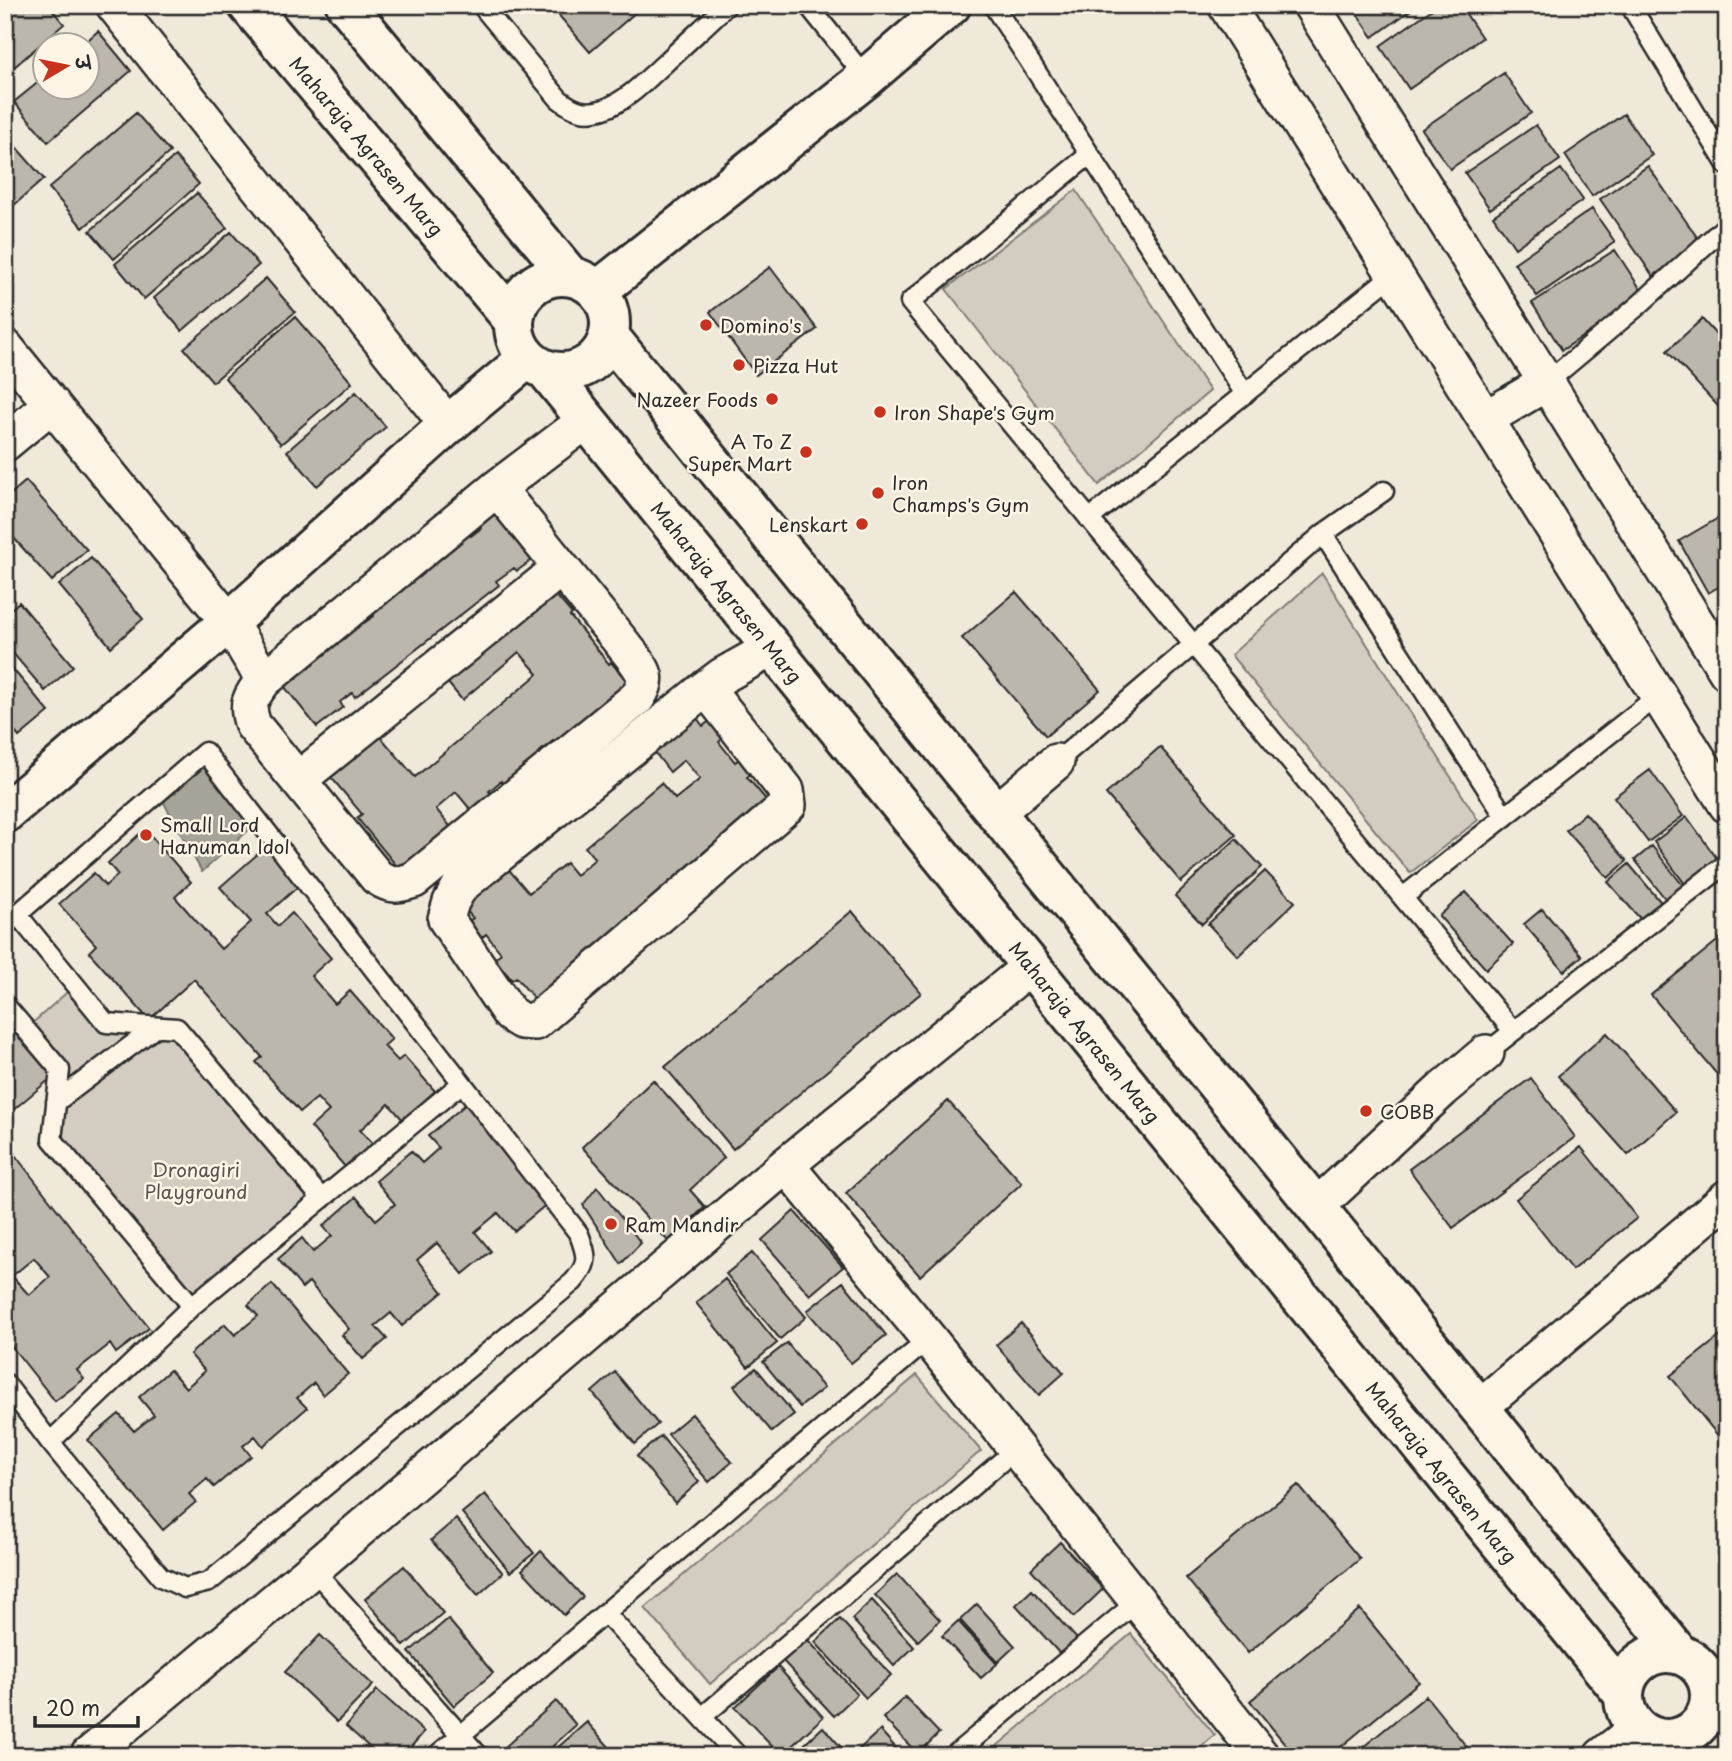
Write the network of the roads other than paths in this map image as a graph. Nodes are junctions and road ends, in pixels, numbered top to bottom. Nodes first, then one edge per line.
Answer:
1 (248, 5) edge
2 (346, 5) edge
3 (481, 5) edge
4 (727, 5) edge
5 (808, 5) edge
6 (951, 5) edge
7 (993, 5) edge
8 (1226, 5) edge
9 (1311, 5) edge
10 (1630, 5) edge
11 (116, 6) edge
12 (866, 78) junction
13 (1089, 155) junction
14 (1727, 165) edge
15 (1727, 225) edge
16 (1394, 274) junction
17 (584, 284) junction
18 (513, 320) junction
19 (608, 336) junction
20 (5, 347) edge
21 (537, 364) junction
22 (1546, 383) junction
23 (1245, 394) junction
24 (52, 404) junction
25 (1485, 419) junction
26 (587, 420) junction
27 (448, 425) junction
28 (5, 443) edge
29 (497, 488) junction
30 (1384, 491) dead end
31 (1089, 519) junction
32 (1323, 534) junction
33 (561, 568) junction
34 (229, 622) junction
35 (1194, 645) junction
36 (772, 648) junction
37 (1727, 672) edge
38 (264, 680) junction
39 (706, 688) junction
40 (1658, 696) junction
41 (1056, 762) joint
42 (298, 779) junction
43 (1727, 805) edge
44 (5, 813) edge
45 (996, 813) junction
46 (1504, 817) junction
47 (1727, 863) edge
48 (1403, 897) junction
49 (11, 920) edge
50 (1031, 966) junction
51 (5, 1004) edge
52 (156, 1027) junction
53 (1513, 1031) junction
54 (1486, 1053) joint
55 (462, 1083) junction
56 (56, 1102) junction
57 (786, 1165) junction
58 (1727, 1198) edge
59 (322, 1199) junction
60 (1316, 1207) junction
61 (192, 1306) junction
62 (929, 1339) junction
63 (5, 1383) edge
64 (1479, 1407) junction
65 (50, 1442) junction
66 (1016, 1449) junction
67 (313, 1569) junction
68 (1138, 1601) junction
69 (605, 1613) junction
70 (1680, 1654) junction
71 (1719, 1707) edge
72 (702, 1717) junction
73 (1647, 1730) edge
74 (461, 1735) junction
75 (1252, 1753) edge
76 (88, 1756) edge
77 (436, 1756) edge
78 (480, 1756) edge
79 (738, 1756) edge
80 (953, 1756) edge
81 (1602, 1756) edge

1 - 18 street, Maharaja Agrasen Marg
2 - 17 street
3 - 4 lane
5 - 12 lane
6 - 12 street
7 - 13 lane
8 - 16 street
9 - 22 street
10 - 14 lane
11 - 27 street
12 - 17 street
13 - 23 lane
13 - 31 lane
15 - 22 lane
16 - 23 lane
16 - 25 street
17 - 18 street
17 - 19 street
18 - 21 street, Maharaja Agrasen Marg
19 - 21 street
19 - 45 street
20 - 24 street
21 - 26 street, Maharaja Agrasen Marg
21 - 27 street
22 - 25 street
22 - 37 street
23 - 31 lane
24 - 28 street
24 - 34 street
25 - 40 street
26 - 29 street
26 - 36 street, Maharaja Agrasen Marg
27 - 34 street
29 - 33 street
29 - 38 street
30 - 32 lane
31 - 35 lane
32 - 35 lane
32 - 46 lane
33 - 42 street
33 - 42 street
34 - 38 street
34 - 44 street
35 - 41 lane
35 - 48 lane
36 - 39 street
36 - 50 street, Maharaja Agrasen Marg
38 - 42 street
39 - 39 street
40 - 43 street
40 - 46 lane
41 - 45 street
45 - 60 street
46 - 48 lane
47 - 53 lane
48 - 53 lane
49 - 52 lane
49 - 55 lane
50 - 57 street
50 - 73 street, Maharaja Agrasen Marg
51 - 56 lane
52 - 56 lane
52 - 59 lane
53 - 54 lane
54 - 60 street
55 - 59 lane
55 - 65 lane
56 - 61 lane
57 - 62 street
57 - 67 street
58 - 64 street
59 - 61 lane
60 - 64 street
61 - 65 lane
62 - 66 street
62 - 69 lane
63 - 65 lane
64 - 70 street
66 - 68 street
66 - 72 lane
67 - 74 lane
67 - 76 street
68 - 75 street
68 - 80 lane
69 - 72 lane
69 - 74 lane
70 - 71 street
70 - 73 street
71 - 73 street
72 - 79 lane
73 - 81 street
74 - 77 lane
74 - 78 lane

